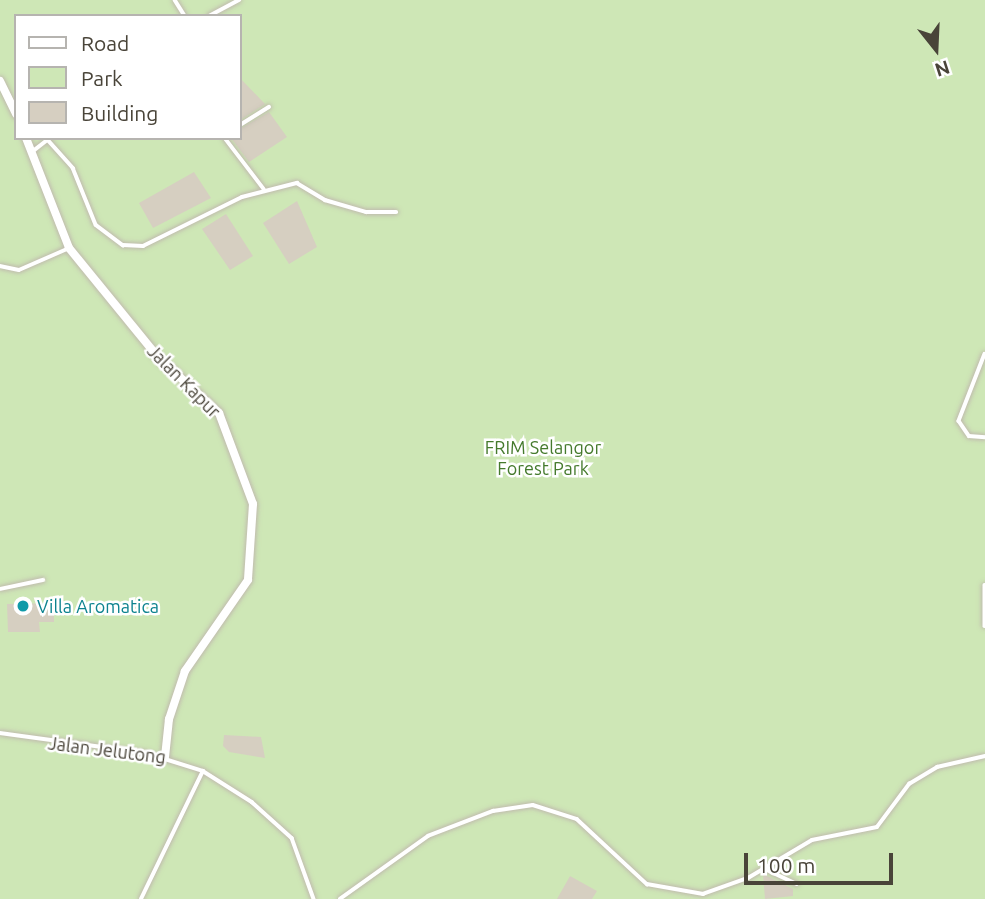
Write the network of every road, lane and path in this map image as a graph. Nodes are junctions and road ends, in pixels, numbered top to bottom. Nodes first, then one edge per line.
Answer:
1 (239, 0) edge
2 (213, 14) edge
3 (0, 81) edge
4 (269, 107) dead end
5 (14, 110) edge
6 (242, 124) edge
7 (27, 140) edge
8 (48, 140) edge
9 (50, 140) edge
10 (227, 140) edge
11 (32, 153) junction
12 (264, 189) junction
13 (396, 212) dead end
14 (69, 248) junction
15 (0, 266) edge
16 (985, 354) edge
17 (985, 437) edge
18 (43, 580) dead end
19 (985, 585) edge
20 (0, 589) edge
21 (985, 626) edge
22 (0, 733) edge
23 (985, 756) edge
24 (165, 757) junction
25 (203, 771) junction
26 (765, 869) junction
27 (797, 884) dead end
28 (141, 899) edge
29 (314, 899) edge
30 (340, 899) edge

1 - 2 lane
3 - 5 street
4 - 6 lane
7 - 11 street, Jalan Kapur
8 - 11 lane
9 - 12 lane
10 - 12 lane
11 - 14 street, Jalan Kapur
12 - 13 lane
14 - 15 lane
14 - 24 street, Jalan Kapur
16 - 17 lane
18 - 20 lane
19 - 21 lane
22 - 24 lane, Jalan Jelutong
23 - 26 lane
24 - 25 lane, Jalan Jelutong
25 - 28 lane
25 - 29 lane, Jalan Jelutong
26 - 27 lane
26 - 30 lane

